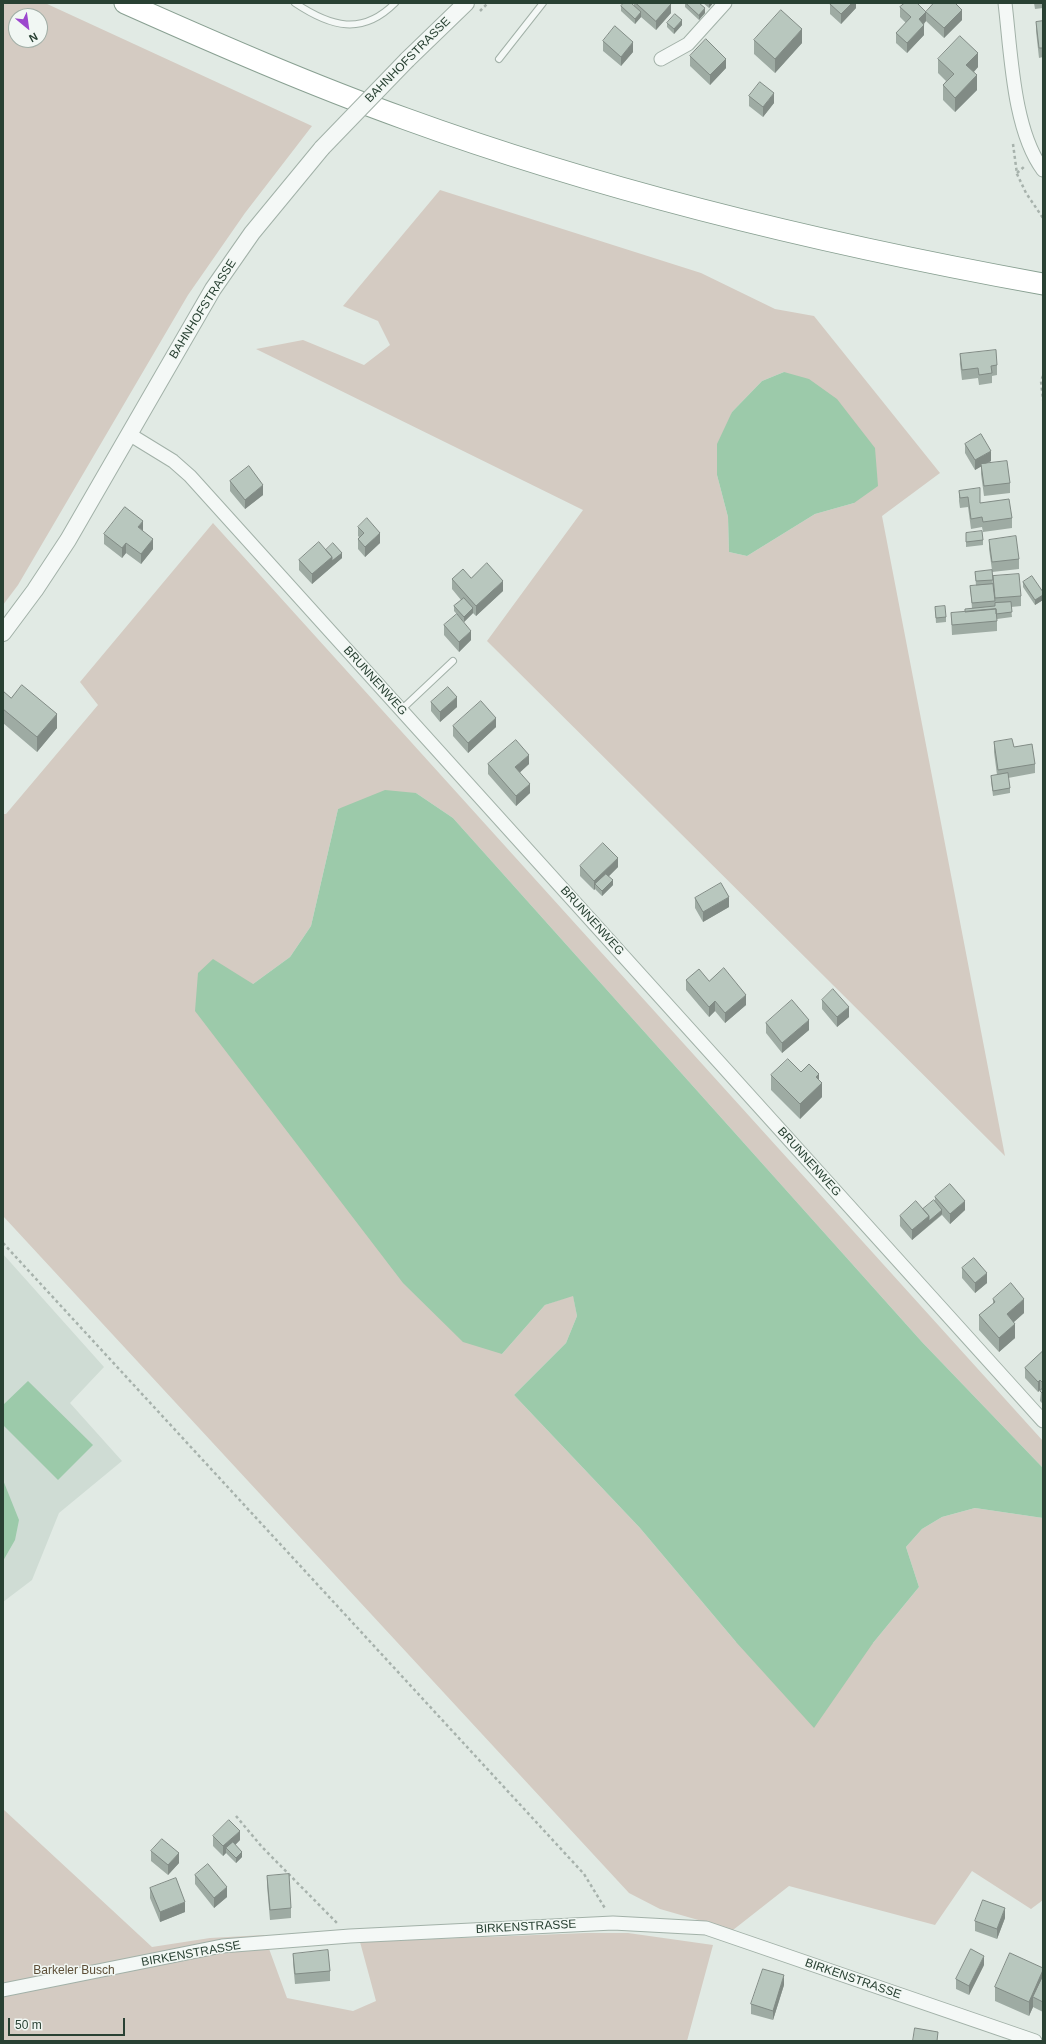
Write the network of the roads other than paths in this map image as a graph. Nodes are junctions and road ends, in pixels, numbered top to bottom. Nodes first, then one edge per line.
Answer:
1 (125, 3) edge
2 (295, 3) edge
3 (395, 3) edge
4 (466, 3) edge
5 (543, 3) edge
6 (725, 3) edge
7 (1005, 3) edge
8 (499, 59) dead end
9 (661, 59) dead end
10 (1043, 170) edge
11 (1043, 284) edge
12 (129, 434) junction
13 (3, 633) edge
14 (453, 661) dead end
15 (401, 710) junction
16 (1043, 1421) edge
17 (3, 1990) edge
18 (1035, 2041) edge

1 - 11 highway
2 - 3 lane
4 - 12 street, BAHNHOFSTRASSE, bridge
5 - 8 lane
6 - 9 street
7 - 10 street
12 - 13 street, BAHNHOFSTRASSE
12 - 15 street, BRUNNENWEG
14 - 15 lane
15 - 16 street, BRUNNENWEG
17 - 18 street, BIRKENSTRASSE

